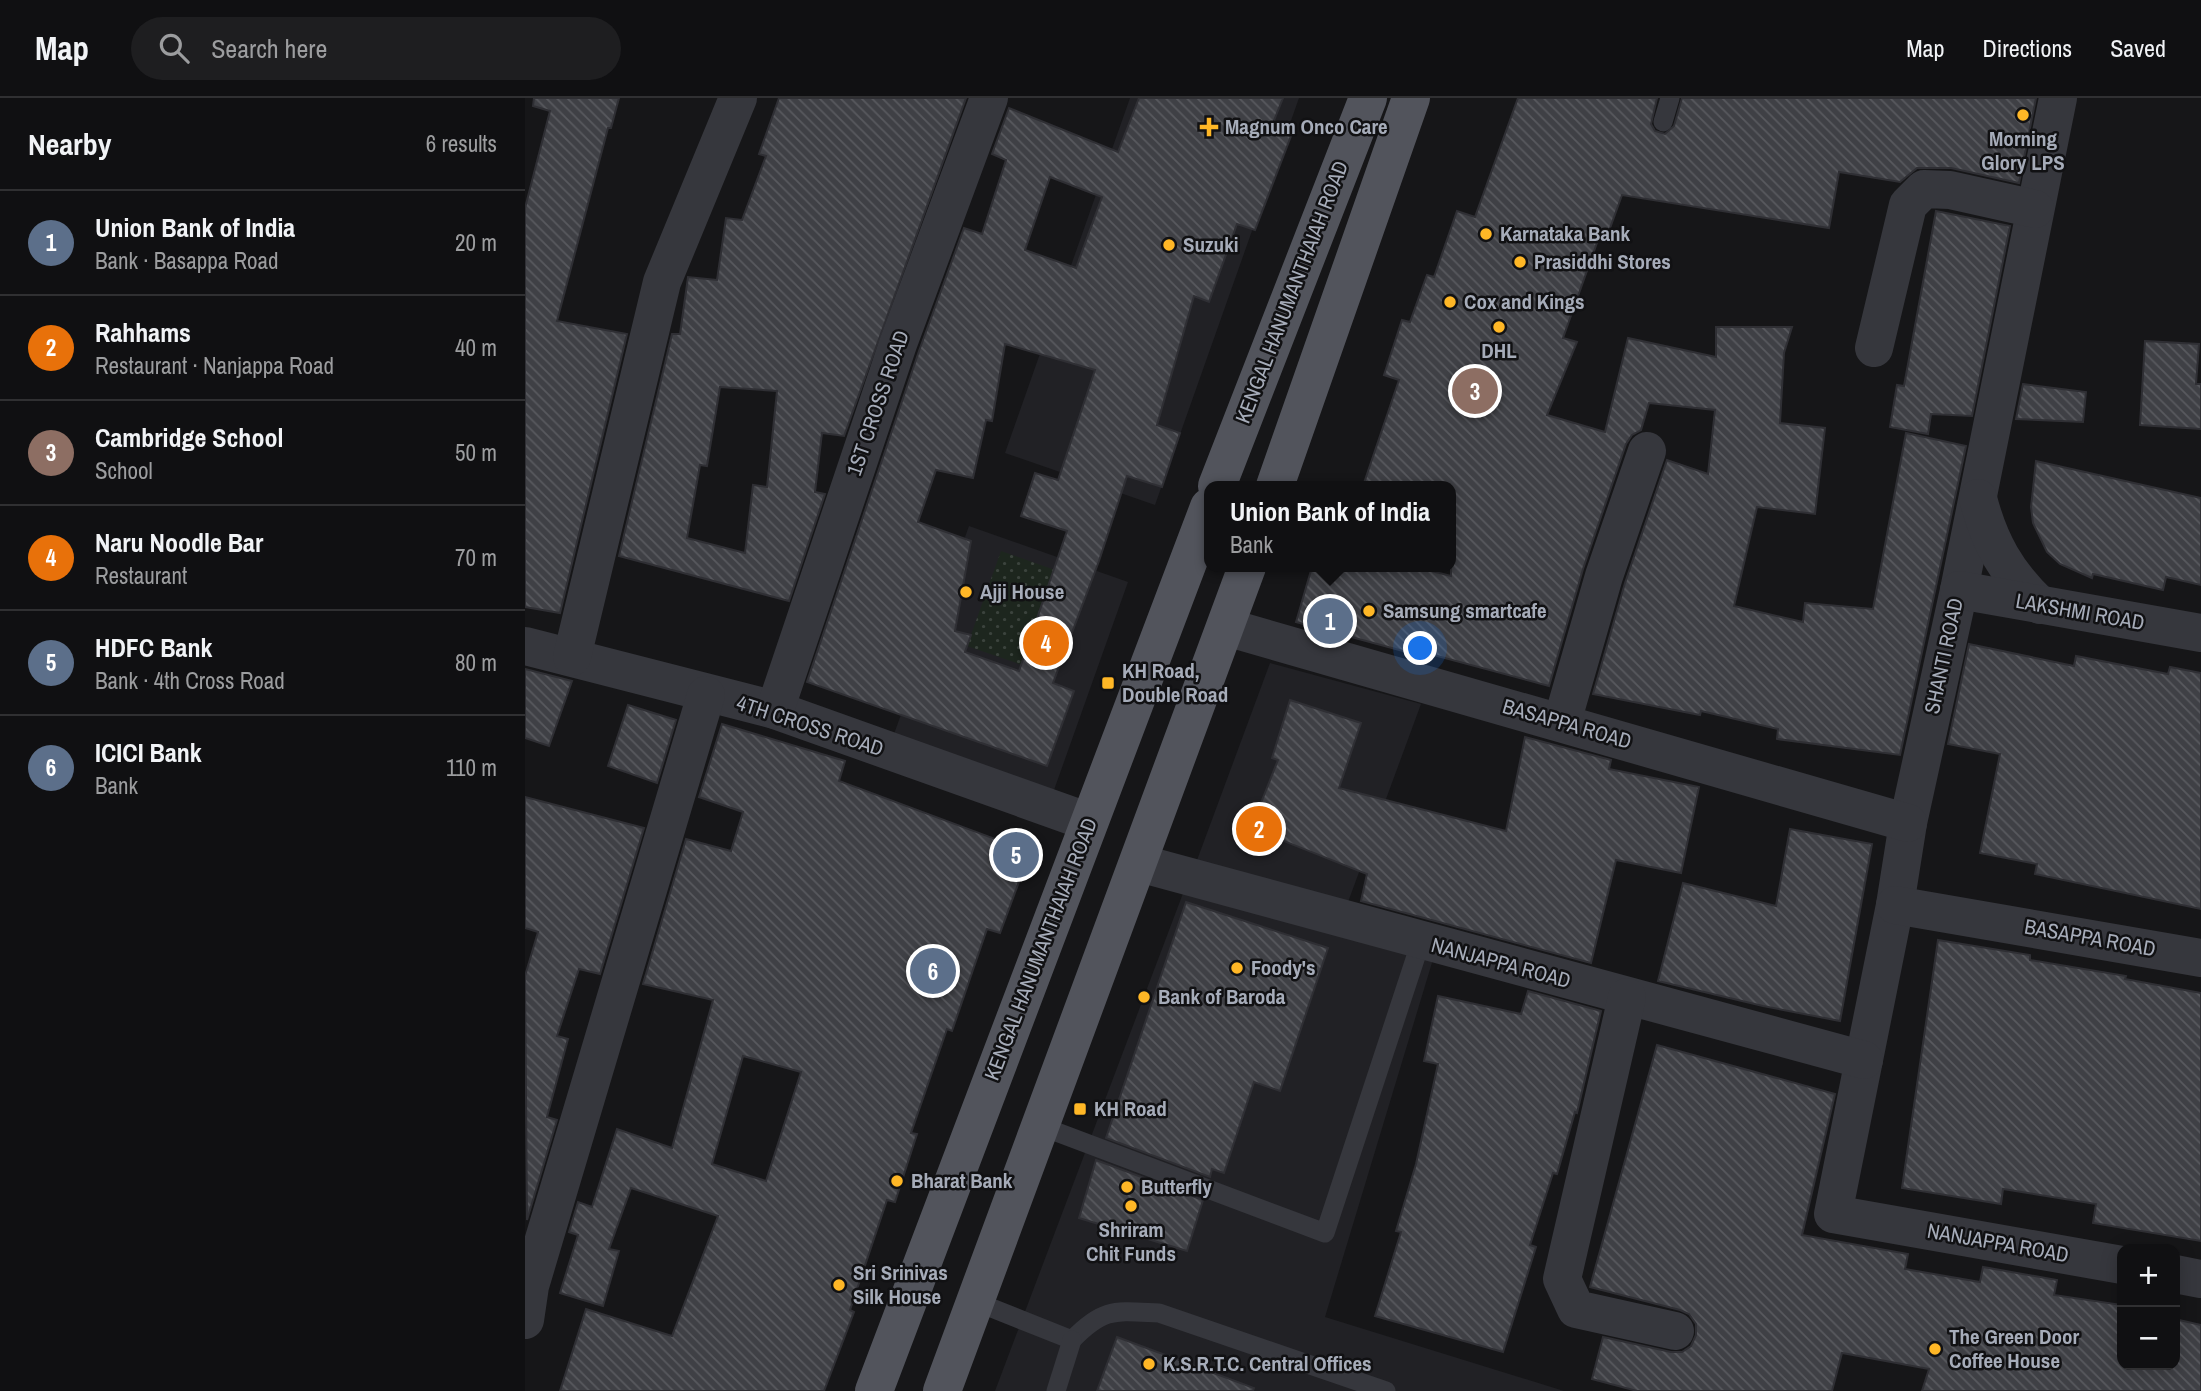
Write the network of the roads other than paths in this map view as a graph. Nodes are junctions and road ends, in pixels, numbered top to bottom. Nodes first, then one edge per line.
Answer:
1 (738, 98) edge
2 (989, 98) edge
3 (1368, 98) edge
4 (1411, 98) edge
5 (1670, 98) edge
6 (2058, 98) edge
7 (1663, 122) dead end
8 (2035, 209) junction
9 (1874, 348) dead end
10 (1647, 451) dead end
11 (1219, 481) edge
12 (1277, 481) edge
13 (1977, 496) junction
14 (1204, 520) edge
15 (1245, 572) edge
16 (1959, 590) junction
17 (2041, 605) junction
18 (1226, 627) junction
19 (2201, 633) edge
20 (525, 646) edge
21 (572, 657) junction
22 (706, 695) junction
23 (775, 710) junction
24 (1562, 722) junction
25 (1089, 822) junction
26 (1908, 823) junction
27 (1139, 863) junction
28 (1895, 905) junction
29 (1421, 941) junction
30 (2201, 958) edge
31 (1627, 997) junction
32 (1864, 1060) junction
33 (1038, 1125) junction
34 (1833, 1214) joint
35 (2117, 1264) edge
36 (2180, 1275) edge
37 (2201, 1279) edge
38 (974, 1301) junction
39 (525, 1320) edge
40 (1675, 1331) dead end
41 (1072, 1340) junction
42 (874, 1391) edge
43 (942, 1391) edge
44 (1056, 1391) edge
45 (1386, 1391) edge

1 - 21 street
2 - 23 street, 1ST CROSS ROAD
3 - 11 main road, KENGAL HANUMANTHAIAH ROAD
4 - 12 main road
5 - 7 lane
6 - 8 street, SHANTI ROAD
8 - 9 street
8 - 13 street, SHANTI ROAD
10 - 24 street
13 - 16 street, SHANTI ROAD
13 - 17 street
14 - 25 main road, KENGAL HANUMANTHAIAH ROAD
15 - 18 main road
16 - 17 street, LAKSHMI ROAD
16 - 26 street, SHANTI ROAD
17 - 19 street, LAKSHMI ROAD
18 - 24 street, BASAPPA ROAD
18 - 27 main road
20 - 21 street, 4TH CROSS ROAD
21 - 22 street, 4TH CROSS ROAD
22 - 23 street, 4TH CROSS ROAD
22 - 39 street
23 - 25 street, 4TH CROSS ROAD
24 - 26 street, BASAPPA ROAD
25 - 42 main road, KENGAL HANUMANTHAIAH ROAD
26 - 28 street, SHANTI ROAD
27 - 29 street, NANJAPPA ROAD
27 - 33 main road
28 - 30 street, BASAPPA ROAD
28 - 32 street, SHANTI ROAD
29 - 31 street, NANJAPPA ROAD
29 - 33 lane
31 - 32 street, NANJAPPA ROAD
31 - 40 street
32 - 34 street, SHANTI ROAD
33 - 38 main road
34 - 35 street, NANJAPPA ROAD
36 - 37 street
38 - 41 lane
38 - 43 main road
41 - 44 lane
41 - 45 lane

